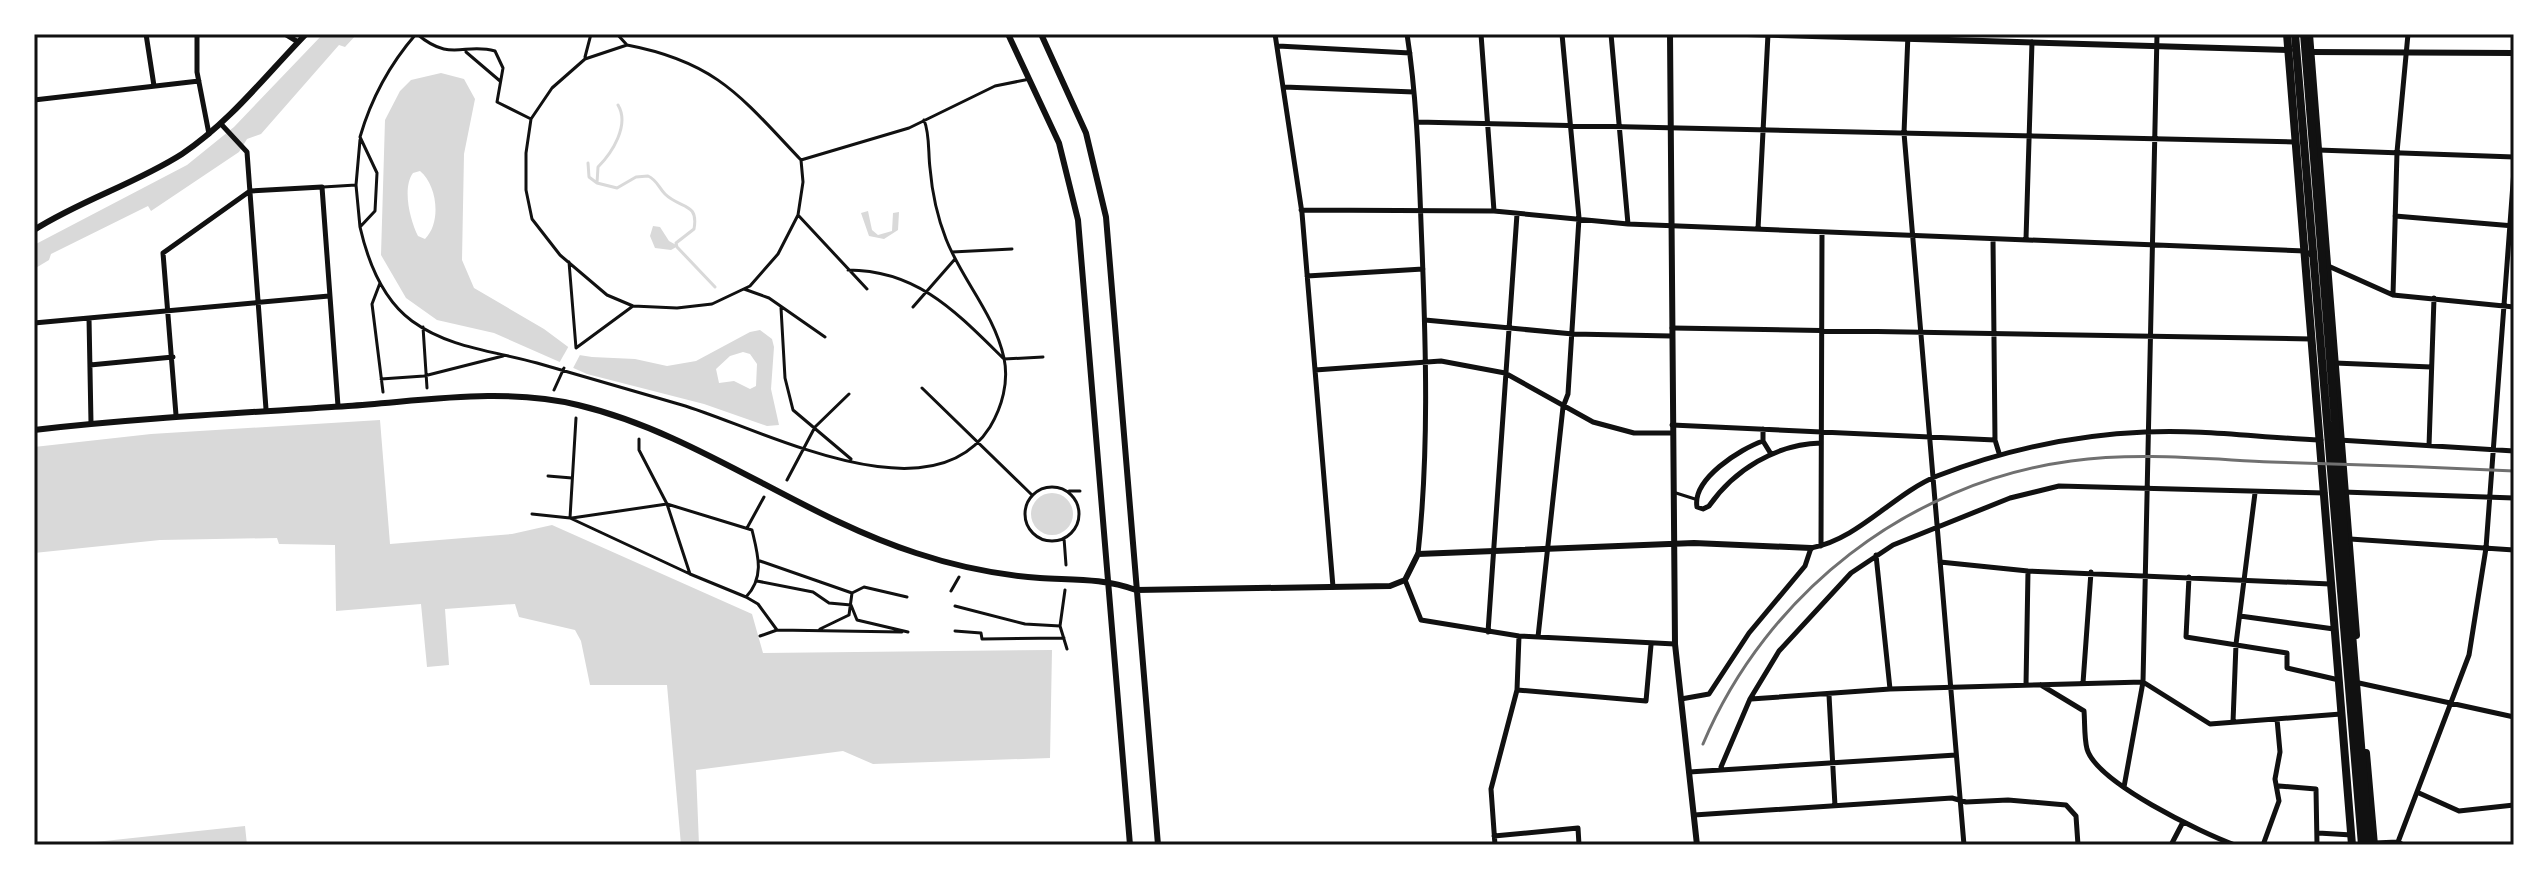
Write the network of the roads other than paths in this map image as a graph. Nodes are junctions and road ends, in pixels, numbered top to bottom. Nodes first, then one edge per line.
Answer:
1 (146, 34) edge
2 (197, 34) edge
3 (285, 34) edge
4 (306, 34) edge
5 (416, 34) edge
6 (591, 34) edge
7 (617, 34) edge
8 (1010, 34) edge
9 (1041, 34) edge
10 (1275, 34) edge
11 (1407, 34) edge
12 (1481, 34) edge
13 (1562, 34) edge
14 (1611, 34) edge
15 (1670, 34) edge
16 (1747, 34) edge
17 (1768, 34) edge
18 (2157, 34) edge
19 (2287, 34) edge
20 (2295, 34) edge
21 (2307, 34) edge
22 (2408, 34) edge
23 (1908, 35) edge
24 (2018, 38) edge
25 (298, 42) junction
26 (2032, 42) junction
27 (627, 45) junction
28 (1278, 46) junction
29 (2156, 46) junction
30 (2288, 50) junction
31 (466, 52) junction
32 (2311, 52) junction
33 (1410, 53) junction
34 (2407, 53) junction
35 (2514, 53) edge
36 (585, 59) junction
37 (1031, 78) junction
38 (199, 81) junction
39 (501, 82) junction
40 (154, 86) junction
41 (1284, 87) junction
42 (1414, 92) junction
43 (34, 100) edge
44 (531, 119) junction
45 (924, 120) junction
46 (1417, 122) junction
47 (1487, 122) junction
48 (221, 124) junction
49 (1571, 124) junction
50 (1620, 126) junction
51 (1671, 128) junction
52 (1763, 131) junction
53 (1904, 133) junction
54 (209, 134) junction
55 (2028, 136) junction
56 (360, 137) junction
57 (2153, 139) junction
58 (2296, 142) junction
59 (2318, 150) junction
60 (2397, 152) junction
61 (2514, 157) edge
62 (801, 160) junction
63 (2514, 170) edge
64 (356, 185) junction
65 (322, 187) junction
66 (250, 191) junction
67 (1301, 210) junction
68 (1420, 210) junction
69 (1494, 211) junction
70 (1517, 213) junction
71 (798, 215) junction
72 (2395, 216) junction
73 (1579, 218) junction
74 (34, 220) edge
75 (1628, 224) junction
76 (1671, 226) junction
77 (2512, 226) edge
78 (360, 227) junction
79 (37, 228) edge
80 (1758, 229) junction
81 (1822, 233) junction
82 (1913, 236) junction
83 (1993, 239) junction
84 (2026, 239) junction
85 (2151, 242) junction
86 (1012, 249) dead end
87 (2305, 251) junction
88 (951, 252) junction
89 (955, 259) junction
90 (569, 262) junction
91 (2329, 267) junction
92 (1423, 269) junction
93 (848, 270) junction
94 (1307, 276) junction
95 (380, 283) junction
96 (744, 289) junction
97 (867, 289) dead end
98 (926, 291) junction
99 (2393, 295) junction
100 (329, 296) junction
101 (2434, 298) junction
102 (258, 302) junction
103 (633, 306) junction
104 (913, 307) dead end
105 (2505, 307) junction
106 (2514, 307) edge
107 (781, 308) junction
108 (167, 310) junction
109 (89, 318) junction
110 (1425, 320) junction
111 (34, 323) edge
112 (423, 327) junction
113 (1510, 328) junction
114 (1671, 332) junction
115 (1822, 333) junction
116 (1573, 334) junction
117 (1922, 334) junction
118 (1995, 335) junction
119 (2149, 336) junction
120 (825, 337) dead end
121 (2311, 339) junction
122 (503, 355) junction
123 (173, 357) junction
124 (1043, 357) dead end
125 (1004, 359) junction
126 (1427, 360) junction
127 (2335, 363) junction
128 (90, 365) junction
129 (2431, 367) junction
130 (563, 370) junction
131 (1315, 370) junction
132 (1505, 373) junction
133 (424, 376) junction
134 (381, 379) junction
135 (427, 388) dead end
136 (922, 388) dead end
137 (554, 390) dead end
138 (383, 392) dead end
139 (849, 394) dead end
140 (338, 406) junction
141 (1563, 407) junction
142 (266, 409) junction
143 (176, 415) junction
144 (576, 418) dead end
145 (91, 423) junction
146 (814, 429) junction
147 (1672, 429) junction
148 (1763, 429) junction
149 (34, 430) edge
150 (2147, 431) junction
151 (1821, 432) junction
152 (1929, 438) junction
153 (639, 439) dead end
154 (1995, 440) junction
155 (2321, 440) junction
156 (2343, 440) junction
157 (1763, 441) junction
158 (980, 443) junction
159 (1821, 443) junction
160 (2429, 446) junction
161 (802, 447) junction
162 (2493, 449) junction
163 (2514, 451) edge
164 (1999, 453) junction
165 (1771, 454) junction
166 (854, 461) junction
167 (548, 476) dead end
168 (1934, 477) junction
169 (572, 478) junction
170 (787, 480) dead end
171 (2145, 487) junction
172 (1069, 491) junction
173 (1080, 491) dead end
174 (1674, 492) junction
175 (2346, 492) junction
176 (2255, 493) junction
177 (2325, 493) junction
178 (1032, 495) junction
179 (764, 497) dead end
180 (2489, 497) junction
181 (2514, 498) edge
182 (1695, 499) junction
183 (667, 504) junction
184 (532, 514) dead end
185 (570, 518) junction
186 (1937, 527) junction
187 (747, 528) junction
188 (1064, 538) junction
189 (2350, 539) junction
190 (1674, 545) junction
191 (1821, 546) junction
192 (1811, 548) junction
193 (2486, 548) junction
194 (1547, 550) junction
195 (2514, 550) edge
196 (1494, 551) junction
197 (1418, 554) junction
198 (1875, 554) junction
199 (760, 561) junction
200 (1940, 562) junction
201 (1066, 565) dead end
202 (2028, 571) junction
203 (2091, 572) junction
204 (690, 574) junction
205 (2146, 575) junction
206 (959, 577) dead end
207 (2189, 577) junction
208 (1106, 579) junction
209 (1405, 580) junction
210 (2244, 580) junction
211 (757, 581) junction
212 (2331, 584) junction
213 (1333, 587) junction
214 (1065, 590) dead end
215 (1136, 590) junction
216 (951, 591) dead end
217 (852, 593) junction
218 (746, 597) junction
219 (907, 597) dead end
220 (851, 605) junction
221 (955, 606) dead end
222 (2240, 616) junction
223 (1060, 626) junction
224 (2335, 629) junction
225 (777, 630) junction
226 (816, 631) junction
227 (955, 631) dead end
228 (1488, 632) junction
229 (760, 636) dead end
230 (1519, 636) junction
231 (1538, 637) junction
232 (1064, 638) junction
233 (1675, 644) junction
234 (2236, 644) junction
235 (1651, 645) junction
236 (1067, 649) dead end
237 (2340, 680) junction
238 (2143, 682) junction
239 (2083, 683) junction
240 (2359, 683) junction
241 (2039, 684) junction
242 (2026, 685) junction
243 (1950, 688) junction
244 (1890, 689) junction
245 (1517, 690) junction
246 (1829, 695) junction
247 (1681, 699) junction
248 (1750, 699) junction
249 (2453, 703) junction
250 (2342, 714) junction
251 (2514, 717) edge
252 (2277, 719) junction
253 (2233, 722) junction
254 (1956, 755) junction
255 (1831, 761) junction
256 (1721, 767) junction
257 (1689, 772) junction
258 (2279, 786) junction
259 (2124, 787) junction
260 (2419, 793) junction
261 (1960, 800) junction
262 (2514, 805) edge
263 (1835, 806) junction
264 (1694, 815) junction
265 (2183, 822) junction
266 (2318, 833) junction
267 (2352, 835) junction
268 (1494, 836) junction
269 (1697, 844) edge
270 (2372, 844) edge
271 (2401, 844) edge
272 (1130, 845) edge
273 (1158, 845) edge
274 (1495, 845) edge
275 (1579, 845) edge
276 (1964, 845) edge
277 (2078, 845) edge
278 (2171, 845) edge
279 (2235, 845) edge
280 (2263, 845) edge
281 (2317, 845) edge
282 (2352, 845) edge
283 (2362, 845) edge

1 - 40 street
2 - 38 street
3 - 25 street
4 - 25 street
5 - 31 street
5 - 56 street
6 - 36 street
7 - 27 street
8 - 37 street
9 - 215 street
10 - 28 street
11 - 33 street
12 - 47 street
13 - 49 street
14 - 50 street
15 - 51 street
16 - 17 street
17 - 23 street
17 - 52 street
18 - 29 street
19 - 30 highway
20 - 283 highway
21 - 32 highway
21 - 270 highway
22 - 34 street
23 - 24 street
23 - 53 street
24 - 26 street
25 - 48 street
26 - 29 street
26 - 55 street
27 - 36 street
27 - 62 street
28 - 33 street
28 - 41 street
29 - 30 street
29 - 57 street
30 - 32 street
30 - 58 highway
31 - 39 street
31 - 39 street
32 - 34 street
32 - 59 highway
33 - 42 street
34 - 35 street
34 - 60 street
36 - 44 street
37 - 45 street
37 - 208 street
38 - 40 street
38 - 54 street
39 - 44 street
40 - 43 street
41 - 42 street
41 - 67 street
42 - 46 street
44 - 90 street
45 - 62 street
45 - 88 street
46 - 47 street
46 - 68 street
47 - 49 street
47 - 69 street
48 - 54 street
48 - 66 street
49 - 50 street
49 - 73 street
50 - 51 street
50 - 75 street
51 - 52 street
51 - 76 street
52 - 53 street
52 - 80 street
53 - 55 street
53 - 82 street
54 - 79 street
55 - 57 street
55 - 84 street
56 - 64 street
56 - 78 street
57 - 58 street
57 - 85 street
58 - 87 highway
59 - 60 street
59 - 91 highway
60 - 61 street
60 - 72 street
62 - 71 street
63 - 77 street
64 - 65 street
64 - 78 street
65 - 66 street
65 - 100 street
66 - 102 street
66 - 108 street
67 - 68 street
67 - 94 street
68 - 69 street
68 - 92 street
69 - 70 street
70 - 73 street
70 - 113 street
71 - 93 street
71 - 96 street
72 - 77 street
72 - 99 street
73 - 75 street
73 - 116 street
74 - 79 street
75 - 76 street
76 - 80 street
76 - 114 street
77 - 105 street
78 - 95 street
80 - 81 street
81 - 82 street
81 - 115 street
82 - 83 street
82 - 117 street
83 - 84 street
83 - 118 street
84 - 85 street
85 - 87 street
85 - 119 street
86 - 88 street
87 - 91 street
87 - 121 highway
88 - 89 street
89 - 98 street
89 - 125 street
90 - 103 street
90 - 103 street
91 - 99 street
91 - 127 highway
92 - 94 street
92 - 110 street
93 - 97 street
93 - 98 street
94 - 131 street
95 - 112 street
95 - 134 street
96 - 103 street
96 - 107 street
98 - 104 street
98 - 125 street
99 - 101 street
100 - 102 street
100 - 140 street
101 - 105 street
101 - 129 street
102 - 108 street
102 - 142 street
105 - 106 street
105 - 162 street
107 - 120 street
107 - 146 street
108 - 109 street
108 - 123 street
109 - 111 street
109 - 128 street
110 - 113 street
110 - 126 street
112 - 122 street
112 - 133 street
113 - 116 street
113 - 132 street
114 - 115 street
114 - 116 street
114 - 147 street
115 - 117 street
115 - 151 street
116 - 141 street
117 - 118 street
117 - 152 street
118 - 119 street
118 - 154 street
119 - 121 street
119 - 150 street
121 - 155 highway
122 - 130 street
122 - 133 street
123 - 128 street
123 - 143 street
124 - 125 street
125 - 158 street
126 - 131 street
126 - 132 street
126 - 197 street
127 - 129 street
127 - 156 highway
128 - 145 street
129 - 160 street
130 - 137 street
130 - 161 street
131 - 213 street
132 - 141 street
132 - 196 street
133 - 134 street
133 - 135 street
134 - 138 street
136 - 158 street
139 - 146 street
140 - 142 street
140 - 208 street
141 - 147 street
141 - 194 street
142 - 143 street
143 - 145 street
144 - 169 street
145 - 149 street
146 - 161 street
146 - 166 street
147 - 148 street
147 - 174 street
148 - 151 street
148 - 157 street
150 - 155 street
150 - 164 street
150 - 171 street
151 - 152 street
151 - 159 street
152 - 154 street
152 - 168 street
153 - 183 street
154 - 164 street
155 - 156 street
155 - 177 highway
156 - 160 street
156 - 175 highway
157 - 165 street
157 - 182 street
158 - 166 street
158 - 178 street
159 - 165 street
159 - 191 street
160 - 162 street
161 - 166 street
161 - 170 street
162 - 163 street
162 - 180 street
164 - 168 street
165 - 182 street
167 - 169 street
168 - 186 street
168 - 191 street
169 - 185 street
171 - 176 street
171 - 186 street
171 - 205 street
172 - 173 street
172 - 178 street
172 - 188 street
174 - 182 street
174 - 190 street
175 - 177 street
175 - 180 street
175 - 189 highway
176 - 177 street
176 - 210 street
177 - 212 highway
178 - 188 street
179 - 187 street
180 - 181 street
180 - 193 street
183 - 185 street
183 - 187 street
183 - 204 street
184 - 185 street
185 - 204 street
186 - 198 street
186 - 200 street
187 - 199 street
188 - 201 street
189 - 193 street
189 - 240 highway
190 - 192 street
190 - 194 street
190 - 233 street
191 - 192 street
192 - 247 street
193 - 195 street
193 - 249 street
194 - 196 street
194 - 231 street
196 - 197 street
196 - 228 street
197 - 209 street
198 - 244 street
198 - 248 street
199 - 211 street
199 - 217 street
200 - 202 street
200 - 243 street
202 - 203 street
202 - 242 street
203 - 205 street
203 - 239 street
204 - 218 street
205 - 207 street
205 - 238 street
206 - 216 street
207 - 210 street
207 - 234 street
208 - 215 street
208 - 272 street
209 - 213 street
209 - 228 street
210 - 212 street
210 - 222 street
211 - 218 street
211 - 220 street
212 - 224 highway
213 - 215 street
214 - 223 street
215 - 273 street
217 - 219 street
217 - 220 street
218 - 225 street
220 - 226 street
220 - 226 street
221 - 223 street
222 - 224 street
222 - 234 street
223 - 232 street
224 - 237 highway
225 - 226 street
225 - 229 street
227 - 232 street
228 - 230 street
230 - 231 street
230 - 245 street
231 - 235 street
232 - 236 street
233 - 235 street
233 - 247 street
234 - 237 street
234 - 253 street
235 - 245 street
237 - 250 highway
238 - 239 street
238 - 253 street
238 - 259 street
239 - 241 street
240 - 249 street
240 - 270 highway
241 - 242 street
241 - 259 street
242 - 243 street
243 - 244 street
243 - 254 street
244 - 246 street
245 - 268 street
246 - 248 street
246 - 255 street
247 - 257 street
248 - 256 street
249 - 251 street
249 - 260 street
250 - 252 street
250 - 267 highway
252 - 253 street
252 - 258 street
254 - 255 street
254 - 261 street
255 - 256 street
255 - 263 street
256 - 257 street
257 - 264 street
258 - 266 street
258 - 280 street
259 - 265 street
260 - 262 street
260 - 271 street
261 - 263 street
261 - 276 street
261 - 277 street
263 - 264 street
264 - 269 street
265 - 278 street
265 - 279 street
266 - 267 street
266 - 281 street
267 - 282 highway
268 - 274 street
268 - 275 street
270 - 271 street

